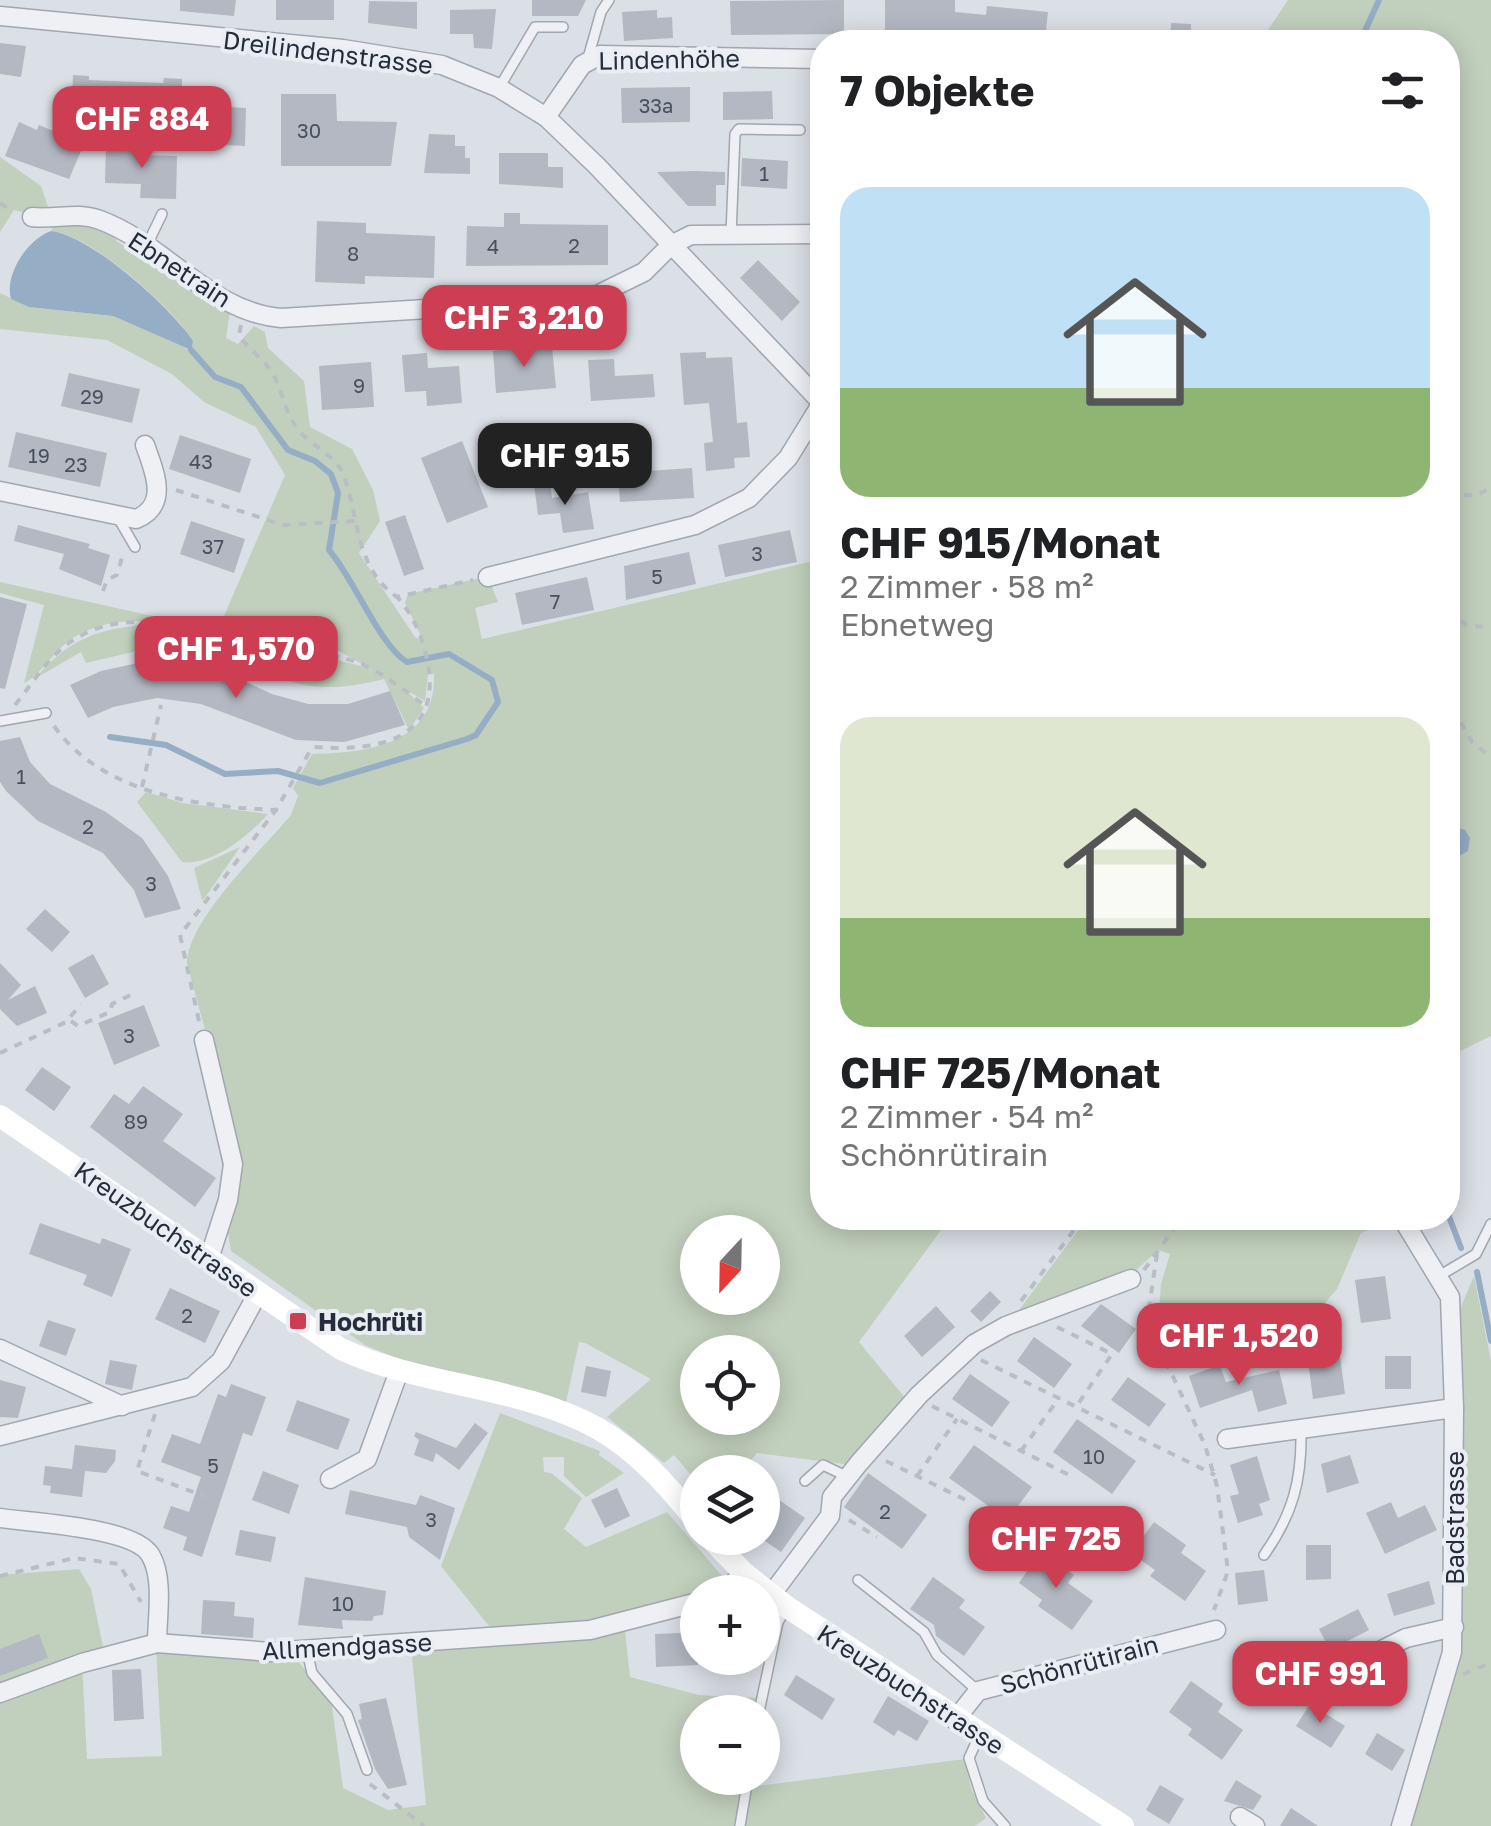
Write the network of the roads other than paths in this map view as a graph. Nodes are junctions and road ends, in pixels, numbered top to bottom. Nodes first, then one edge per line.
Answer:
1 (609, 0) edge
2 (0, 16) edge
3 (563, 27) dead end
4 (588, 58) junction
5 (810, 59) edge
6 (500, 88) junction
7 (546, 117) junction
8 (800, 130) dead end
9 (162, 214) dead end
10 (32, 217) dead end
11 (810, 234) edge
12 (732, 235) junction
13 (672, 245) junction
14 (146, 248) junction
15 (810, 390) edge
16 (810, 422) edge
17 (145, 445) dead end
18 (0, 491) edge
19 (117, 516) junction
20 (131, 546) road end
21 (488, 577) road end
22 (46, 713) road end
23 (1, 721) edge
24 (204, 1040) road end
25 (0, 1116) edge
26 (1491, 1224) edge
27 (1410, 1230) edge
28 (1491, 1248) edge
29 (1476, 1254) junction
30 (209, 1260) junction
31 (1439, 1276) junction
32 (1131, 1279) road end
33 (258, 1293) junction
34 (0, 1349) edge
35 (399, 1371) junction
36 (122, 1406) junction
37 (1454, 1408) junction
38 (1301, 1430) junction
39 (0, 1436) edge
40 (1227, 1440) dead end
41 (848, 1477) junction
42 (330, 1478) dead end
43 (805, 1481) dead end
44 (680, 1501) edge
45 (0, 1518) edge
46 (727, 1555) edge
47 (1264, 1555) dead end
48 (744, 1573) joint
49 (746, 1575) edge
50 (858, 1580) dead end
51 (780, 1599) edge
52 (780, 1602) edge
53 (680, 1607) edge
54 (1454, 1628) junction
55 (1216, 1630) road end
56 (157, 1643) junction
57 (307, 1650) junction
58 (1304, 1689) dead end
59 (978, 1690) junction
60 (0, 1693) edge
61 (955, 1720) junction
62 (979, 1735) junction
63 (367, 1770) road end
64 (745, 1795) edge
65 (740, 1826) edge
66 (1005, 1826) edge
67 (1123, 1826) edge
68 (1401, 1826) edge

1 - 4 lane
2 - 6 street, Dreilindenstrasse
3 - 6 lane
4 - 5 street, Lindenhöhe
4 - 7 street, Lindenhöhe
6 - 7 street, Dreilindenstrasse
7 - 13 street, Dreilindenstrasse
8 - 12 lane
9 - 14 lane
10 - 14 street, Ebnetrain
11 - 12 street
12 - 13 street
13 - 14 street, Ebnetrain
13 - 15 street, Dreilindenstrasse
16 - 21 street
17 - 19 street
18 - 19 street
19 - 20 lane
22 - 23 lane
24 - 30 street
25 - 30 street, Kreuzbuchstrasse
26 - 29 lane
27 - 31 street
28 - 29 lane
29 - 31 lane
30 - 33 street, Kreuzbuchstrasse
31 - 37 street, Badstrasse
32 - 41 street
33 - 35 street, Kreuzbuchstrasse
33 - 36 street
34 - 36 street
35 - 42 street
35 - 44 street, Kreuzbuchstrasse
36 - 39 street
37 - 38 street
37 - 54 street, Badstrasse
38 - 40 street
38 - 47 lane
41 - 43 lane
41 - 51 street
45 - 56 street
46 - 48 street, Kreuzbuchstrasse
48 - 49 street, Kreuzbuchstrasse
50 - 59 lane
52 - 61 street, Kreuzbuchstrasse
53 - 57 street, Allmendgasse
54 - 58 street
54 - 68 street, Badstrasse
55 - 59 street, Schönrütirain
56 - 57 street, Allmendgasse
56 - 60 street, Allmendgasse
57 - 63 lane
59 - 61 street, Schönrütirain
61 - 62 street, Kreuzbuchstrasse
62 - 66 lane
62 - 67 street, Kreuzbuchstrasse
64 - 65 lane

